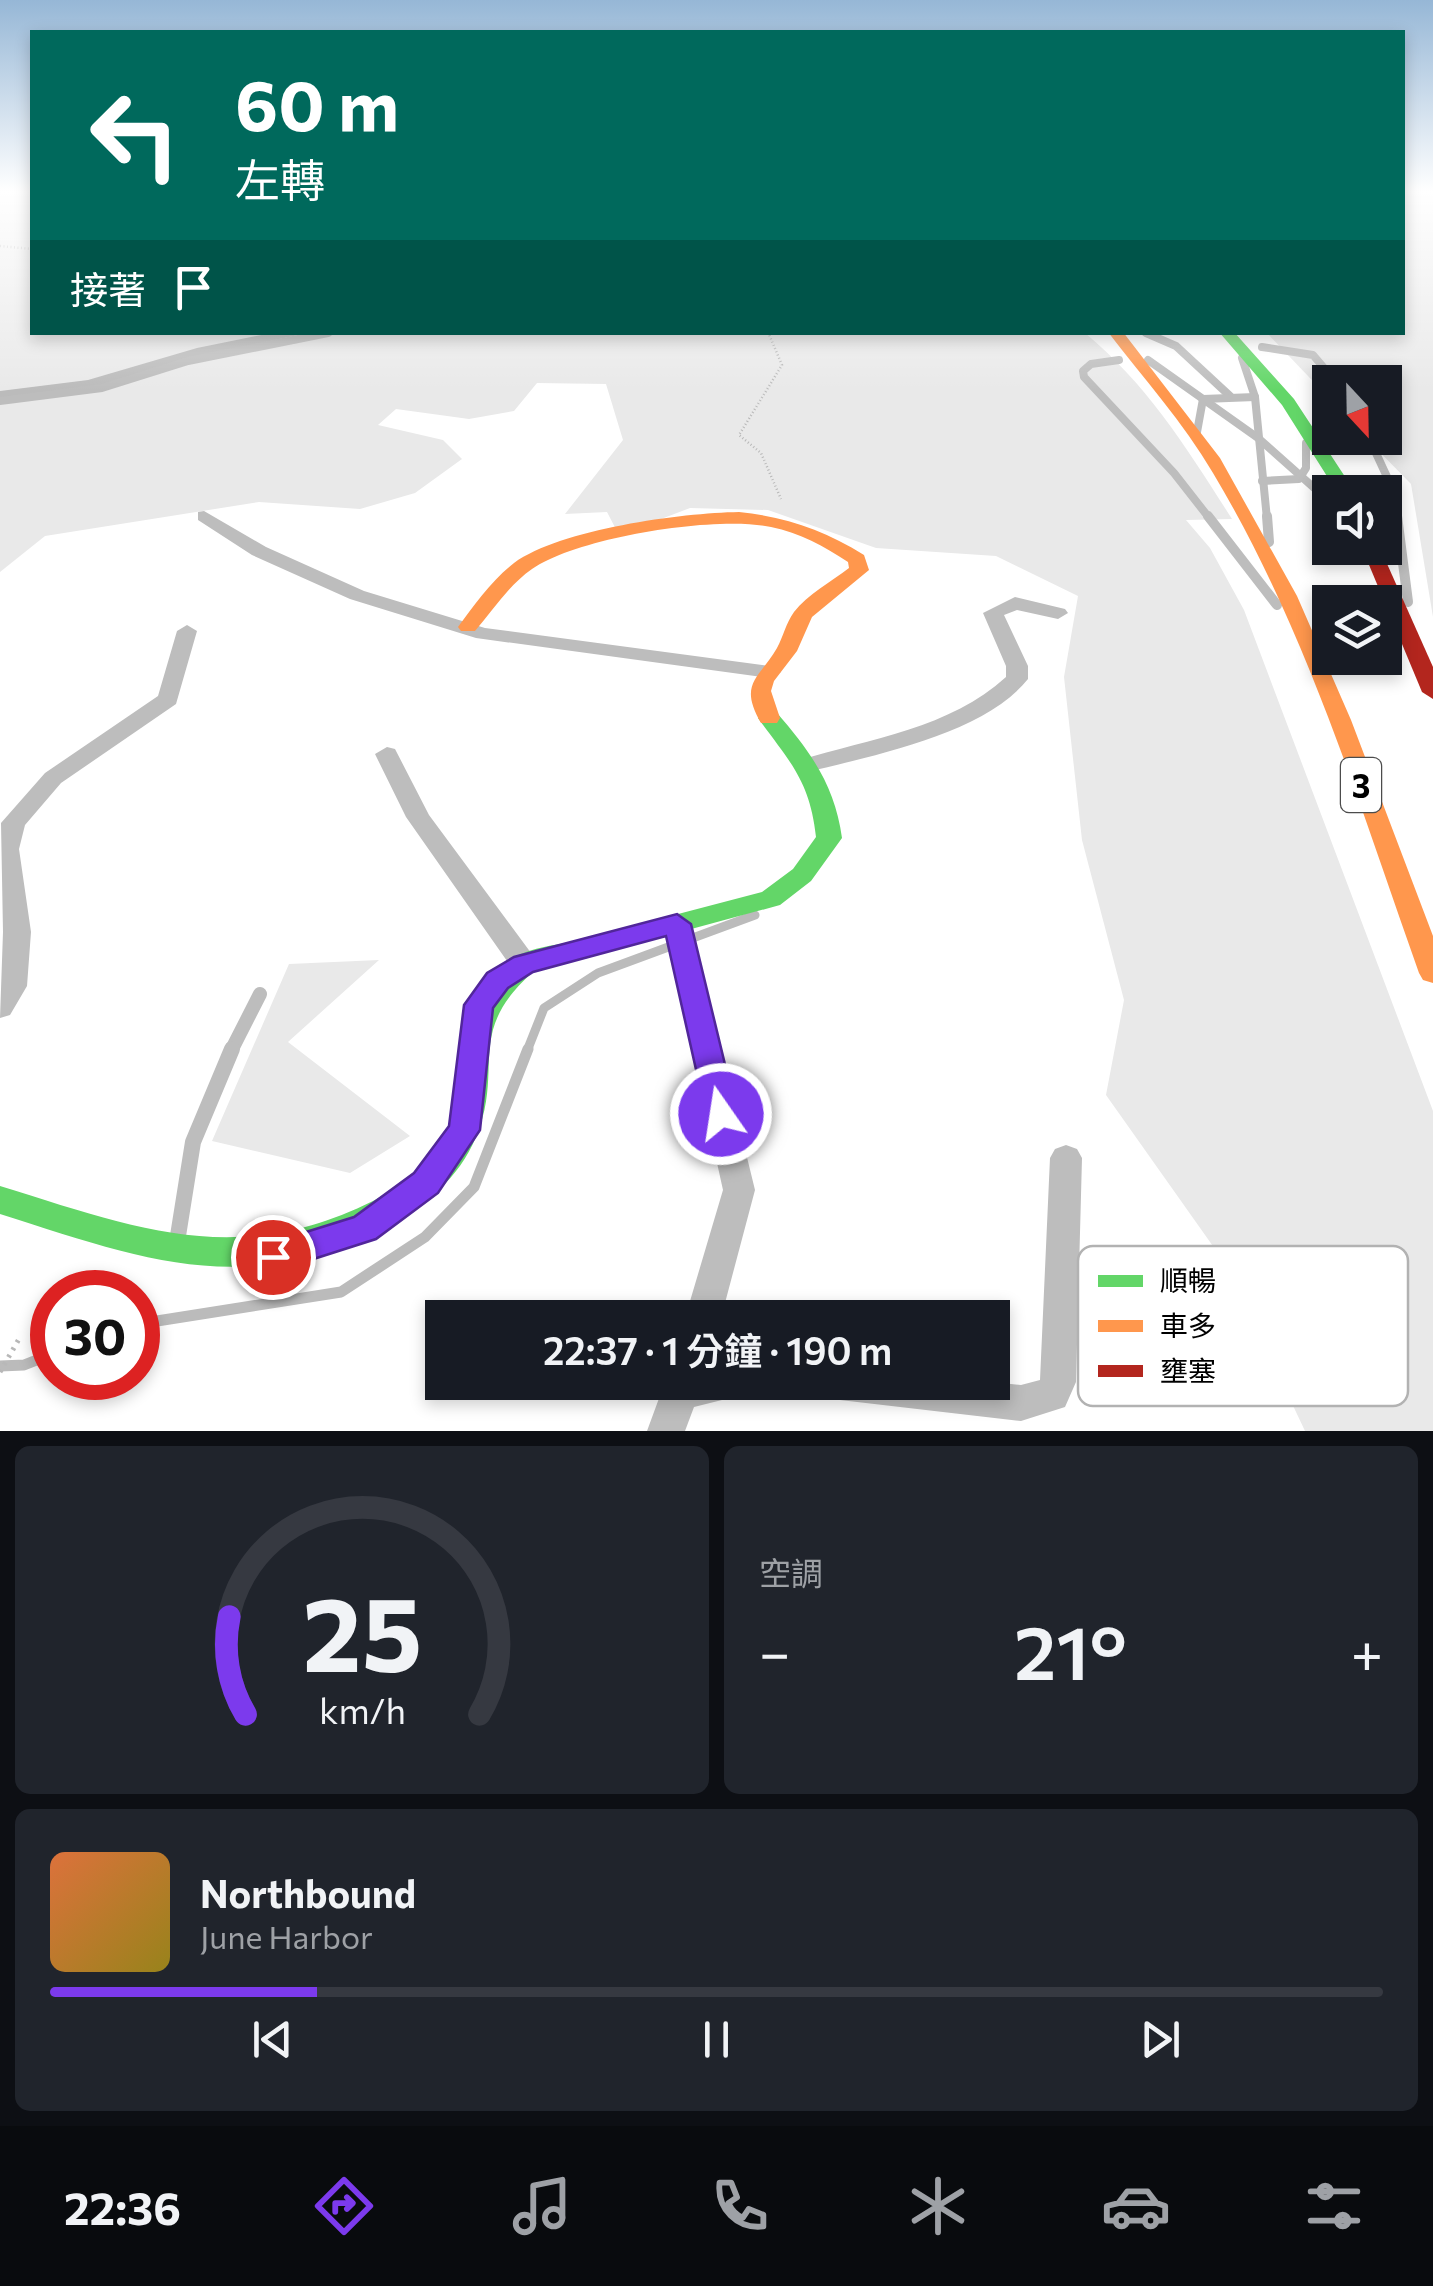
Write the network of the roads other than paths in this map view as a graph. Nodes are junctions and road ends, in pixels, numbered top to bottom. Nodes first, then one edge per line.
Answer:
1 (317, 335) edge
2 (1178, 335) edge
3 (1230, 336) edge
4 (1128, 345) edge
5 (1176, 346) junction
6 (1262, 347) dead end
7 (1322, 365) edge
8 (1203, 376) junction
9 (1230, 396) junction
10 (1254, 397) junction
11 (1207, 398) junction
12 (0, 402) edge
13 (1306, 426) junction
14 (1197, 434) junction
15 (1258, 438) junction
16 (1377, 455) edge
17 (1336, 475) edge
18 (1303, 476) junction
19 (1262, 481) junction
20 (1312, 485) edge
21 (204, 516) dead end
22 (1379, 565) edge
23 (1272, 566) junction
24 (1058, 613) dead end
25 (468, 627) junction
26 (188, 631) dead end
27 (1304, 639) junction
28 (1412, 644) junction
29 (770, 672) junction
30 (1433, 692) edge
31 (386, 754) dead end
32 (808, 764) junction
33 (681, 939) junction
34 (524, 964) junction
35 (1433, 973) edge
36 (260, 994) dead end
37 (0, 1007) edge
38 (1066, 1158) dead end
39 (0, 1200) edge
40 (177, 1252) junction
41 (707, 1300) edge
42 (678, 1400) edge
43 (994, 1400) edge
44 (666, 1431) edge

1 - 12 lane
2 - 5 lane
3 - 10 lane
3 - 13 main road
4 - 5 lane
4 - 11 lane
4 - 14 main road, 3
4 - 27 lane
5 - 8 lane
6 - 7 lane
8 - 9 lane
8 - 11 lane
9 - 10 lane
9 - 11 lane
10 - 15 lane
11 - 14 lane
11 - 15 lane
13 - 17 main road
13 - 18 lane
14 - 23 main road, 3
15 - 18 lane
15 - 19 lane
16 - 28 lane
18 - 19 lane
18 - 20 lane
19 - 23 lane
21 - 25 street
22 - 28 main road
23 - 27 main road, 3
24 - 32 street
25 - 29 street
25 - 29 main road
26 - 37 street
27 - 35 main road, 3
28 - 30 main road
29 - 32 main road
31 - 34 street
32 - 33 main road
33 - 34 main road
33 - 41 street
34 - 40 main road
36 - 40 lane
38 - 43 street
39 - 40 main road
42 - 44 street

